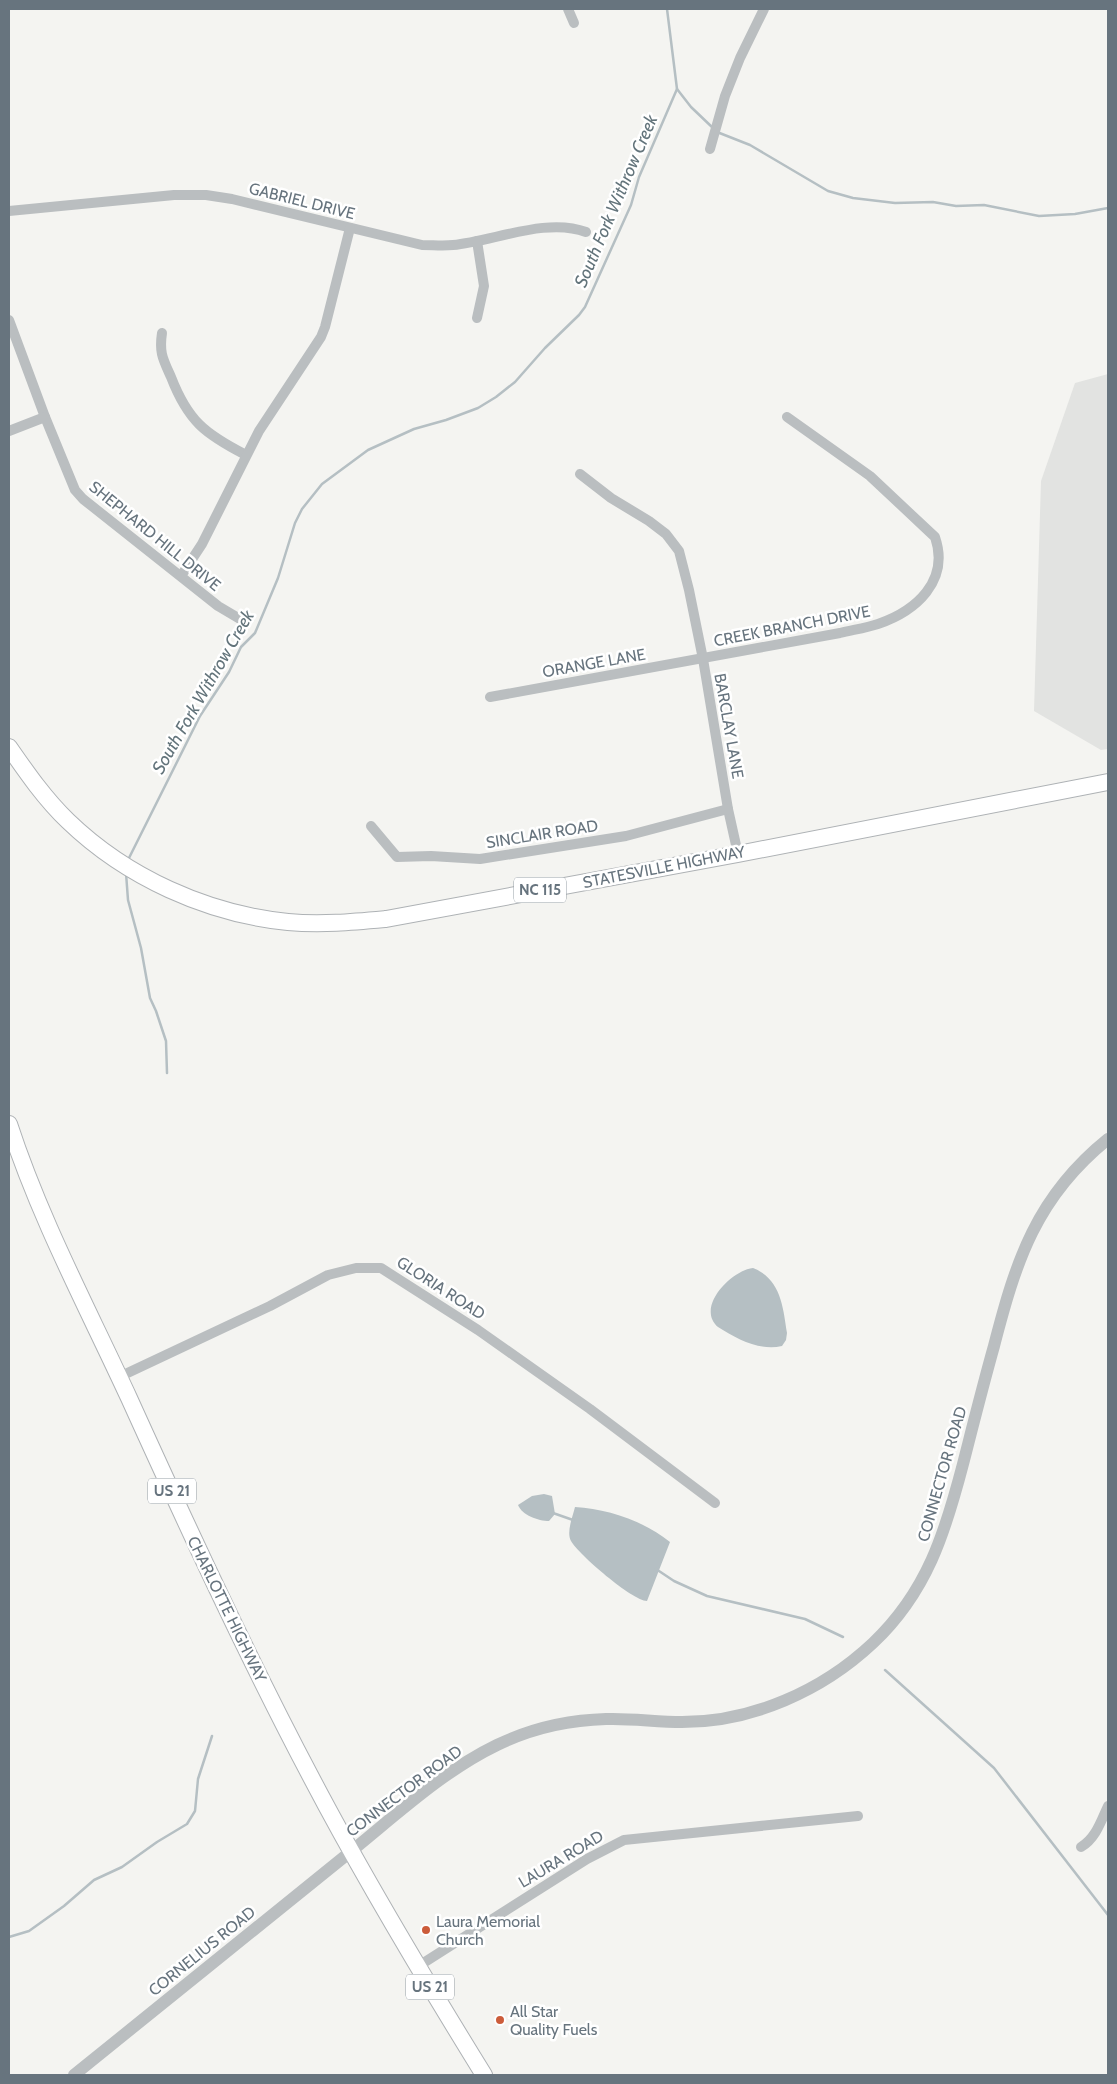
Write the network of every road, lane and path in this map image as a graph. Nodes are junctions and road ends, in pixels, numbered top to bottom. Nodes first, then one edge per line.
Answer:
1 (568, 9) edge
2 (764, 9) edge
3 (574, 23) dead end
4 (710, 149) dead end
5 (9, 210) edge
6 (350, 228) junction
7 (586, 232) dead end
8 (477, 241) junction
9 (478, 318) dead end
10 (9, 320) edge
11 (162, 333) dead end
12 (45, 417) junction
13 (787, 417) dead end
14 (9, 431) edge
15 (246, 455) junction
16 (580, 474) dead end
17 (181, 576) junction
18 (245, 622) dead end
19 (703, 659) junction
20 (490, 698) dead end
21 (9, 748) edge
22 (1108, 782) edge
23 (728, 809) junction
24 (371, 826) dead end
25 (738, 854) junction
26 (9, 1124) edge
27 (1108, 1140) edge
28 (119, 1377) junction
29 (715, 1503) dead end
30 (1108, 1806) edge
31 (858, 1816) dead end
32 (1081, 1847) dead end
33 (351, 1851) junction
34 (417, 1967) junction
35 (74, 2075) edge
36 (484, 2075) edge

1 - 3 street
2 - 4 street
5 - 6 street, GABRIEL DRIVE
6 - 8 street, GABRIEL DRIVE
6 - 15 street
7 - 8 street, GABRIEL DRIVE
8 - 9 street
10 - 12 street, SHEPHARD HILL DRIVE
11 - 15 street
12 - 14 street
12 - 17 street, SHEPHARD HILL DRIVE
13 - 19 street, CREEK BRANCH DRIVE
15 - 17 street
16 - 19 street, BARCLAY LANE
17 - 18 street, SHEPHARD HILL DRIVE
19 - 20 street, ORANGE LANE
19 - 23 street, BARCLAY LANE
21 - 25 main road, STATESVILLE HIGHWAY / NC 115
22 - 25 main road, STATESVILLE HIGHWAY / NC 115
23 - 24 street, SINCLAIR ROAD
23 - 25 street, BARCLAY LANE
26 - 28 main road, CHARLOTTE HIGHWAY / US 21
27 - 33 street, CONNECTOR ROAD
28 - 29 street, GLORIA ROAD
28 - 33 main road, CHARLOTTE HIGHWAY / US 21
30 - 32 street
31 - 34 street, LAURA ROAD
33 - 34 main road, CHARLOTTE HIGHWAY / US 21
33 - 35 street, CORNELIUS ROAD
34 - 36 main road, CHARLOTTE HIGHWAY / US 21

